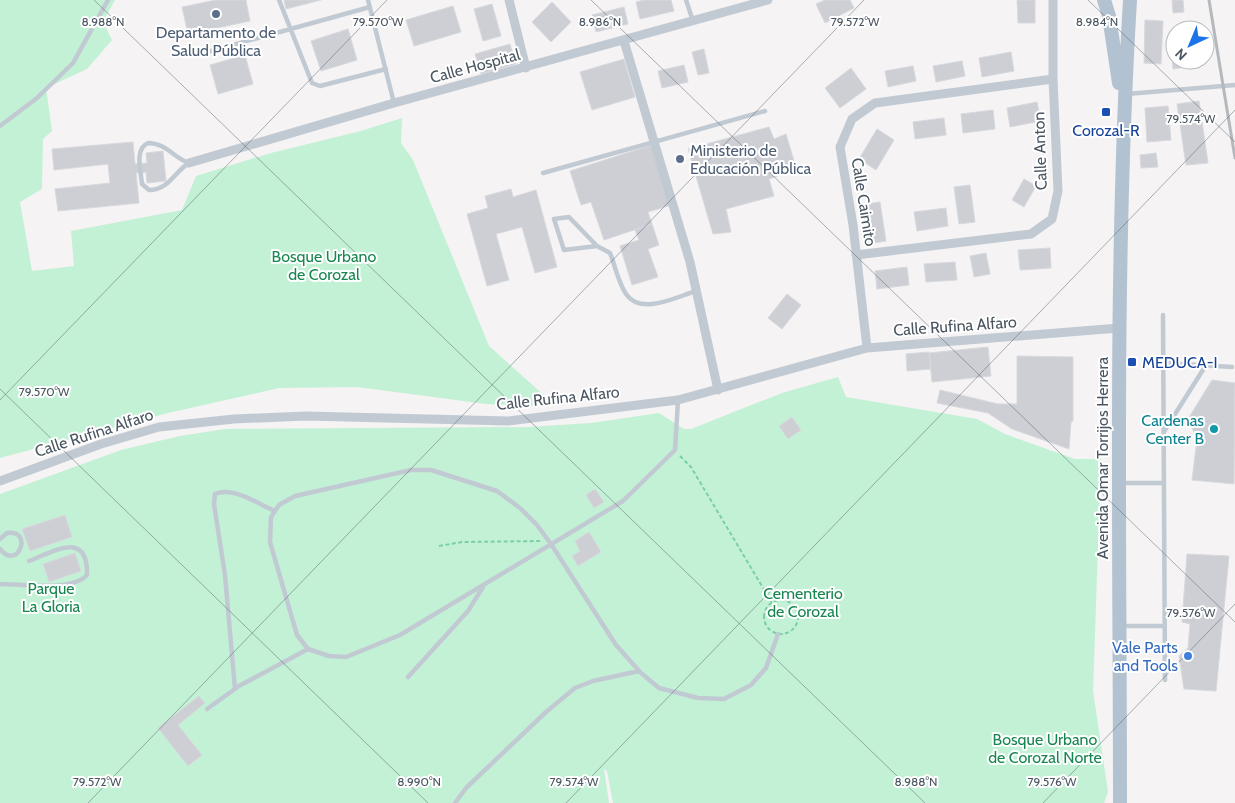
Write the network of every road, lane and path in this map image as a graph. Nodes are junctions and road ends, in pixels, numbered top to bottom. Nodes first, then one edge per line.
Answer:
1 (108, 0) edge
2 (280, 0) edge
3 (368, 0) edge
4 (509, 0) edge
5 (686, 0) edge
6 (768, 0) edge
7 (1053, 0) edge
8 (1104, 0) edge
9 (1130, 0) edge
10 (370, 7) junction
11 (693, 21) junction
12 (290, 28) junction
13 (624, 41) junction
14 (200, 54) dead end
15 (526, 68) junction
16 (386, 70) junction
17 (1052, 79) junction
18 (1235, 85) edge
19 (1124, 94) junction
20 (394, 103) junction
21 (765, 111) dead end
22 (1123, 114) junction
23 (0, 126) edge
24 (654, 142) junction
25 (189, 163) junction
26 (543, 173) dead end
27 (597, 246) junction
28 (856, 255) junction
29 (697, 290) junction
30 (1163, 315) dead end
31 (1119, 328) junction
32 (867, 348) junction
33 (1164, 363) junction
34 (1206, 365) junction
35 (1232, 367) dead end
36 (718, 390) junction
37 (678, 400) junction
38 (1164, 432) junction
39 (675, 450) junction
40 (0, 481) edge
41 (1120, 483) junction
42 (1164, 483) junction
43 (275, 511) junction
44 (547, 538) junction
45 (0, 539) edge
46 (551, 544) junction
47 (439, 546) dead end
48 (0, 549) edge
49 (30, 561) dead end
50 (0, 584) edge
51 (484, 586) junction
52 (772, 603) junction
53 (1120, 626) junction
54 (1165, 626) junction
55 (778, 634) junction
56 (308, 649) junction
57 (639, 671) junction
58 (408, 677) dead end
59 (1165, 680) dead end
60 (235, 689) junction
61 (207, 709) dead end
62 (455, 803) edge
63 (1120, 803) edge

1 - 23 lane
2 - 12 lane
3 - 10 lane
4 - 15 street
5 - 11 lane
6 - 11 street, Calle Hospital
7 - 17 street, Calle Anton
8 - 22 main road, Avenida Omar Torrijos Herrera
9 - 19 main road, Avenida Omar Torrijos Herrera
10 - 12 lane
10 - 16 lane
11 - 13 street, Calle Hospital
12 - 14 lane
12 - 16 lane
13 - 15 street, Calle Hospital
13 - 24 street
15 - 20 street, Calle Hospital
16 - 20 lane
17 - 28 street, Calle Anton
17 - 28 street, Calle Caimito
18 - 19 lane
19 - 22 main road, Avenida Omar Torrijos Herrera
20 - 25 street, Calle Hospital
21 - 24 lane
22 - 31 main road, Avenida Omar Torrijos Herrera
24 - 26 lane
24 - 29 street
25 - 25 lane
27 - 27 lane
27 - 29 lane
28 - 32 street, Calle Caimito
29 - 36 street
30 - 33 lane
31 - 32 street, Calle Rufina Alfaro
31 - 41 main road, Avenida Omar Torrijos Herrera
32 - 36 street, Calle Rufina Alfaro
33 - 34 lane
33 - 38 lane
34 - 35 lane
34 - 38 lane
36 - 37 street, Calle Rufina Alfaro
37 - 39 lane
37 - 40 street, Calle Rufina Alfaro
38 - 42 lane
39 - 46 lane
39 - 52 path
41 - 42 lane
41 - 53 main road, Avenida Omar Torrijos Herrera
42 - 54 lane
43 - 44 lane
43 - 56 lane
43 - 60 lane
44 - 46 lane
44 - 47 path
45 - 48 lane
46 - 51 lane
46 - 57 lane
49 - 50 lane
51 - 56 lane
51 - 58 lane
52 - 55 path
52 - 55 path
53 - 54 lane
53 - 63 main road, Avenida Omar Torrijos Herrera
54 - 59 lane
55 - 57 lane
56 - 60 lane
57 - 62 lane
60 - 61 lane

